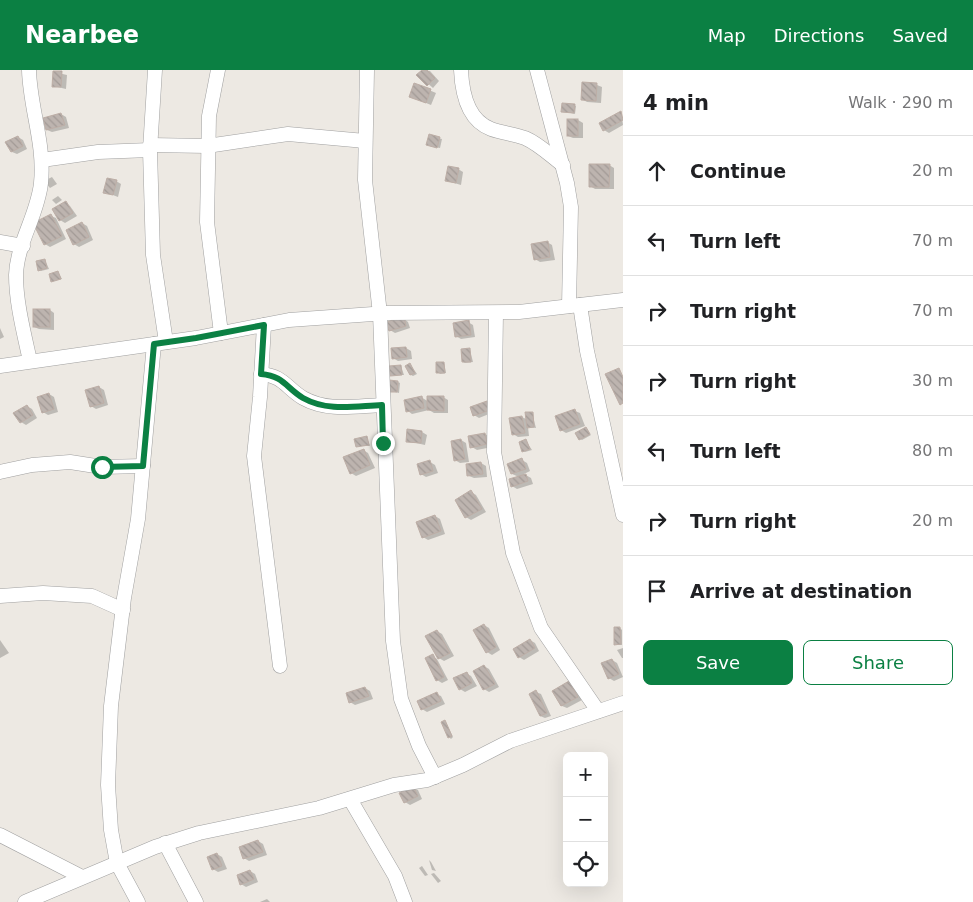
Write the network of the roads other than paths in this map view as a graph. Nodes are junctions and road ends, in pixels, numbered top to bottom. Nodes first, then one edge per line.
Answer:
1 (29, 70) edge
2 (155, 70) edge
3 (218, 70) edge
4 (367, 70) edge
5 (461, 70) edge
6 (537, 70) edge
7 (365, 140) junction
8 (207, 146) junction
9 (150, 148) junction
10 (42, 160) junction
11 (563, 165) junction
12 (0, 242) edge
13 (23, 246) junction
14 (623, 300) edge
15 (575, 306) junction
16 (496, 313) junction
17 (380, 314) junction
18 (264, 325) junction
19 (221, 333) junction
20 (160, 343) junction
21 (30, 361) junction
22 (0, 366) edge
23 (261, 374) junction
24 (382, 405) junction
25 (143, 466) junction
26 (0, 472) edge
27 (623, 515) edge
28 (1, 592) edge
29 (123, 610) junction
30 (280, 666) dead end
31 (623, 703) edge
32 (598, 711) junction
33 (435, 777) junction
34 (350, 799) junction
35 (0, 835) edge
36 (165, 843) junction
37 (117, 863) junction
38 (82, 877) junction
39 (25, 902) edge
40 (138, 902) edge
41 (196, 902) edge
42 (405, 902) edge

1 - 10 street
2 - 9 street
3 - 8 street
4 - 7 street
5 - 11 street
6 - 11 street
7 - 8 street
7 - 17 street
8 - 9 street
8 - 19 street
9 - 10 street
9 - 20 street
10 - 13 street
11 - 15 street
12 - 13 street
13 - 21 street
14 - 15 street
15 - 16 street
15 - 27 street
16 - 17 street
16 - 32 street
17 - 18 street
17 - 24 street
18 - 19 street
18 - 23 street
19 - 20 street
20 - 21 street
20 - 25 street
21 - 22 street
23 - 24 street
23 - 30 street
24 - 33 street
25 - 26 street
25 - 29 street
28 - 29 street
29 - 37 street
31 - 32 street
32 - 33 street
33 - 34 street
34 - 36 street
34 - 42 street
35 - 38 street
36 - 37 street
36 - 41 street
37 - 38 street
37 - 40 street
38 - 39 street

